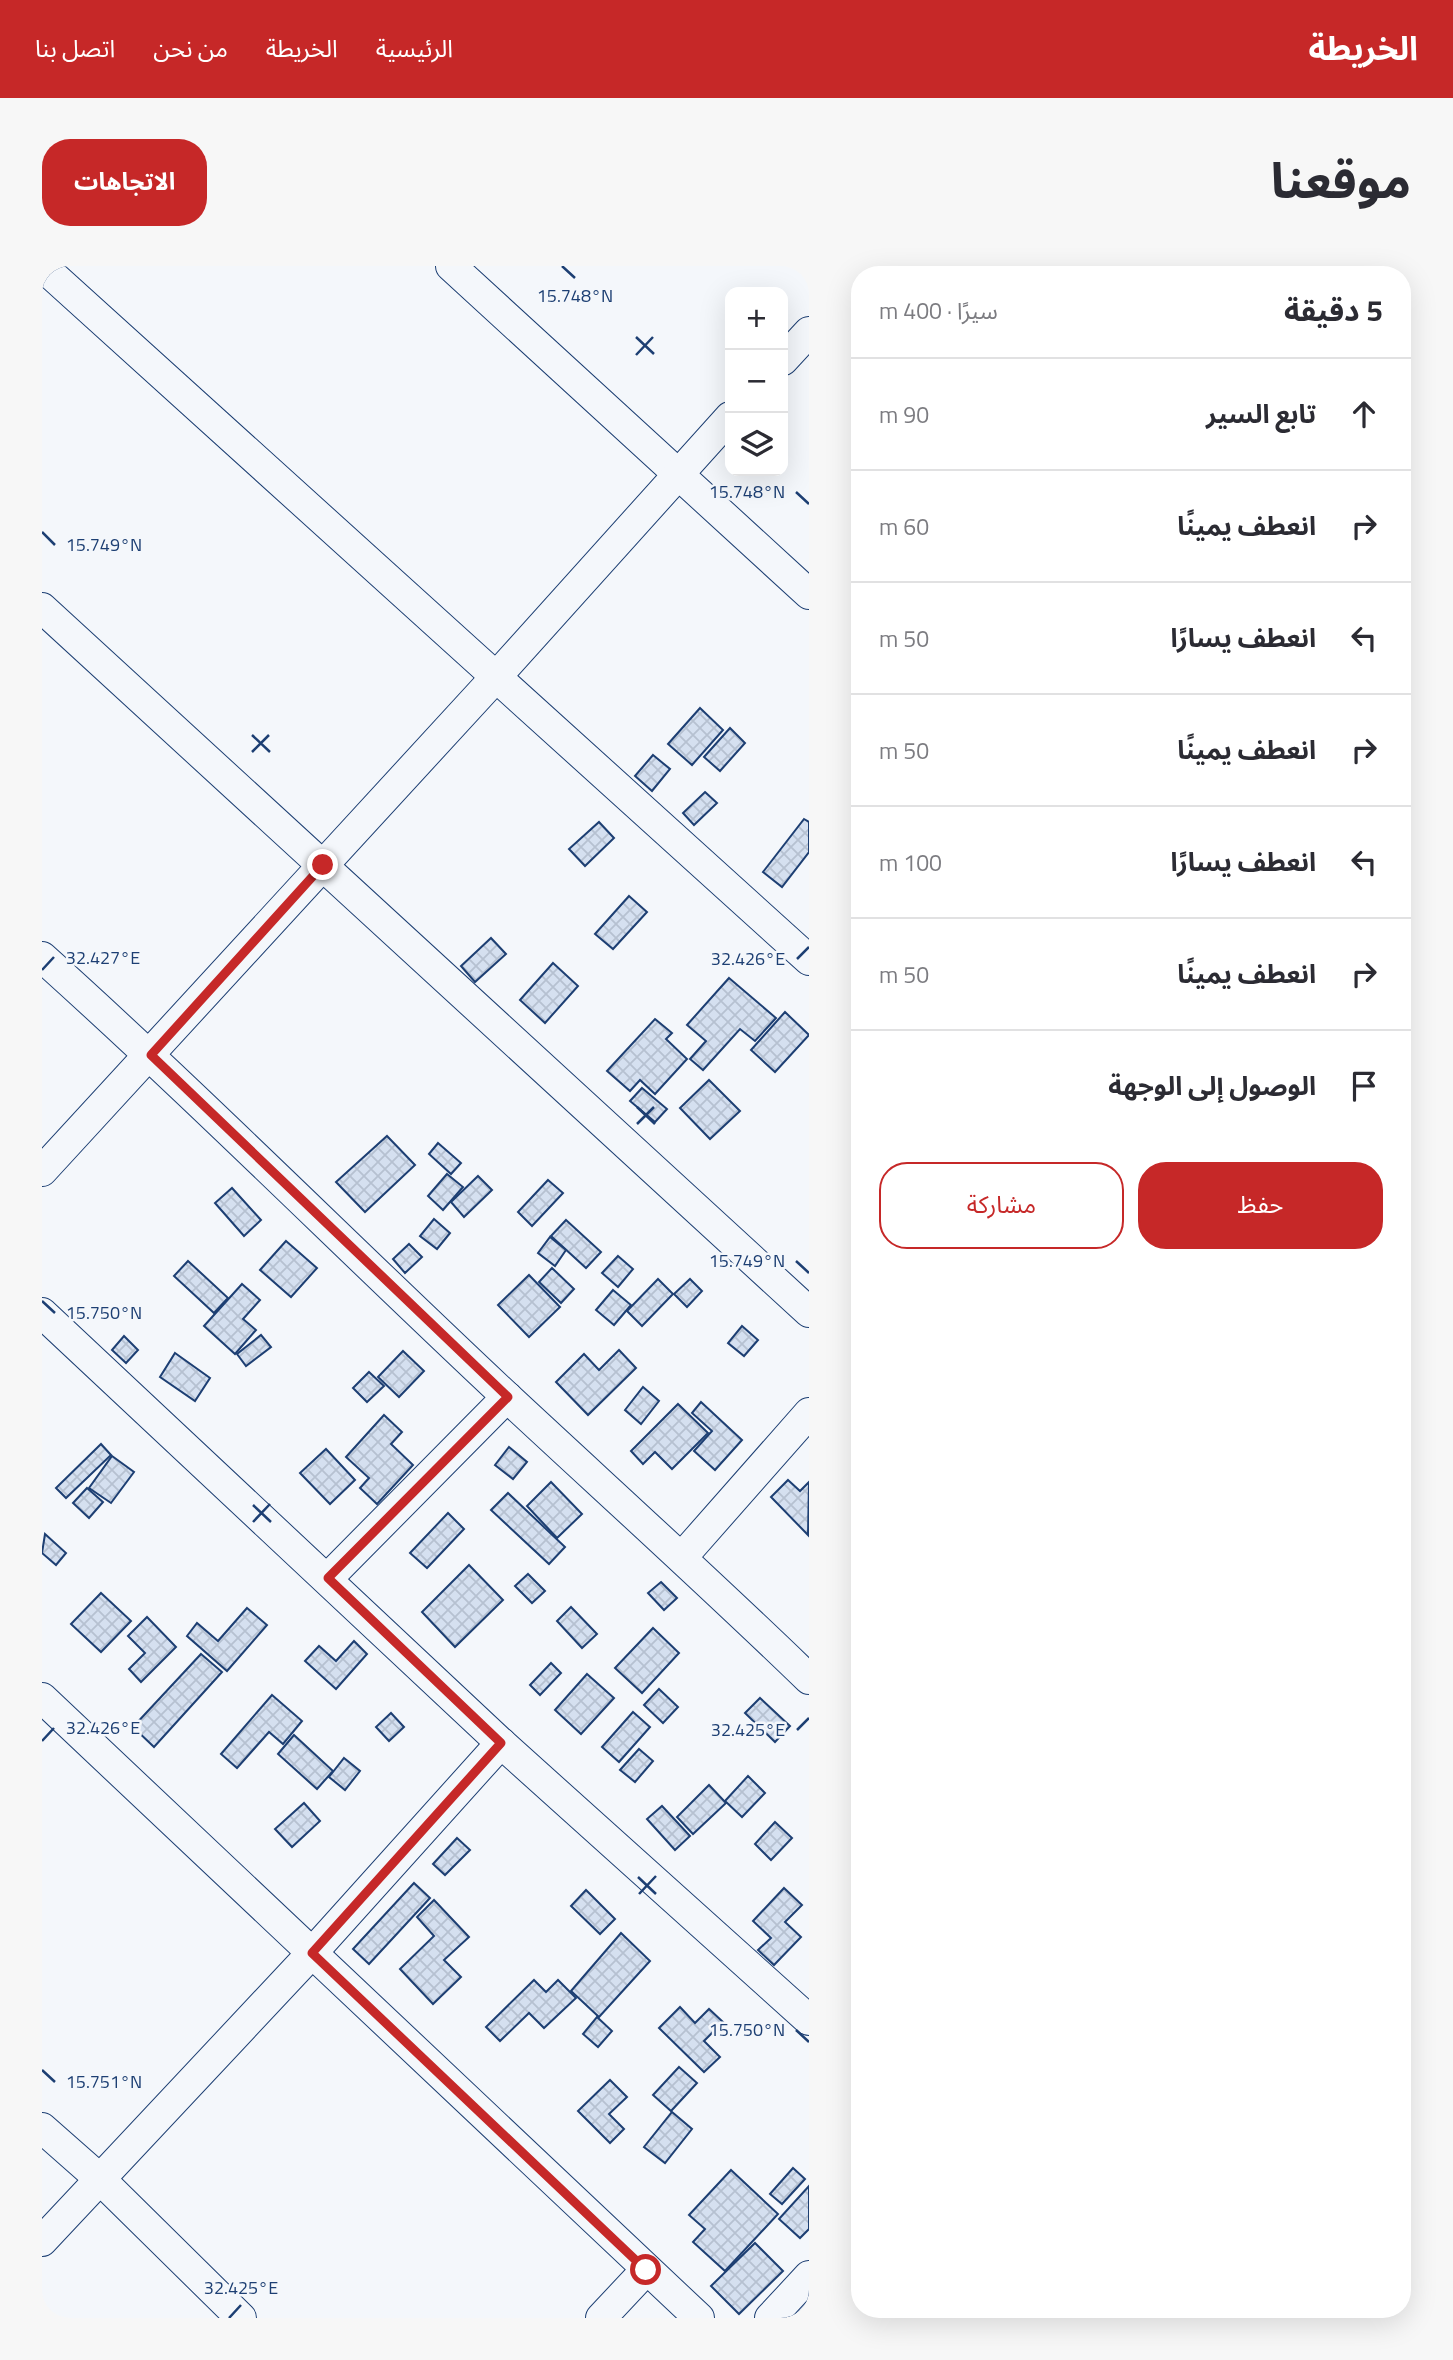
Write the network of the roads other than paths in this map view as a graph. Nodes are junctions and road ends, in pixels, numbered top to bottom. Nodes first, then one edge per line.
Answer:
1 (42, 266) edge
2 (451, 266) edge
3 (809, 332) edge
4 (788, 355) edge
5 (725, 422) edge
6 (678, 472) junction
7 (809, 594) edge
8 (42, 608) edge
9 (495, 678) junction
10 (323, 865) junction
11 (42, 957) edge
12 (809, 960) edge
13 (151, 1055) junction
14 (42, 1171) edge
15 (809, 1311) edge
16 (42, 1313) edge
17 (508, 1397) junction
18 (809, 1413) edge
19 (683, 1556) junction
20 (328, 1578) junction
21 (809, 1679) edge
22 (42, 1698) edge
23 (501, 1743) junction
24 (312, 1953) junction
25 (809, 2020) edge
26 (42, 2128) edge
27 (101, 2180) junction
28 (42, 2241) edge
29 (646, 2270) junction
30 (809, 2276) edge
31 (241, 2318) edge
32 (601, 2318) edge
33 (699, 2318) edge
34 (770, 2318) edge

1 - 9 street
2 - 6 street
3 - 4 street
5 - 6 street
6 - 7 street
6 - 9 street
8 - 10 street
9 - 10 street
9 - 12 street
10 - 13 street
10 - 15 street
11 - 13 street
13 - 14 street
13 - 17 street
16 - 20 street
17 - 19 street
17 - 20 street
18 - 19 street
19 - 21 street
20 - 23 street
22 - 24 street
23 - 24 street
23 - 25 street
24 - 27 street
24 - 29 street
26 - 27 street
27 - 28 street
27 - 31 street
29 - 32 street
29 - 33 street
30 - 34 street

